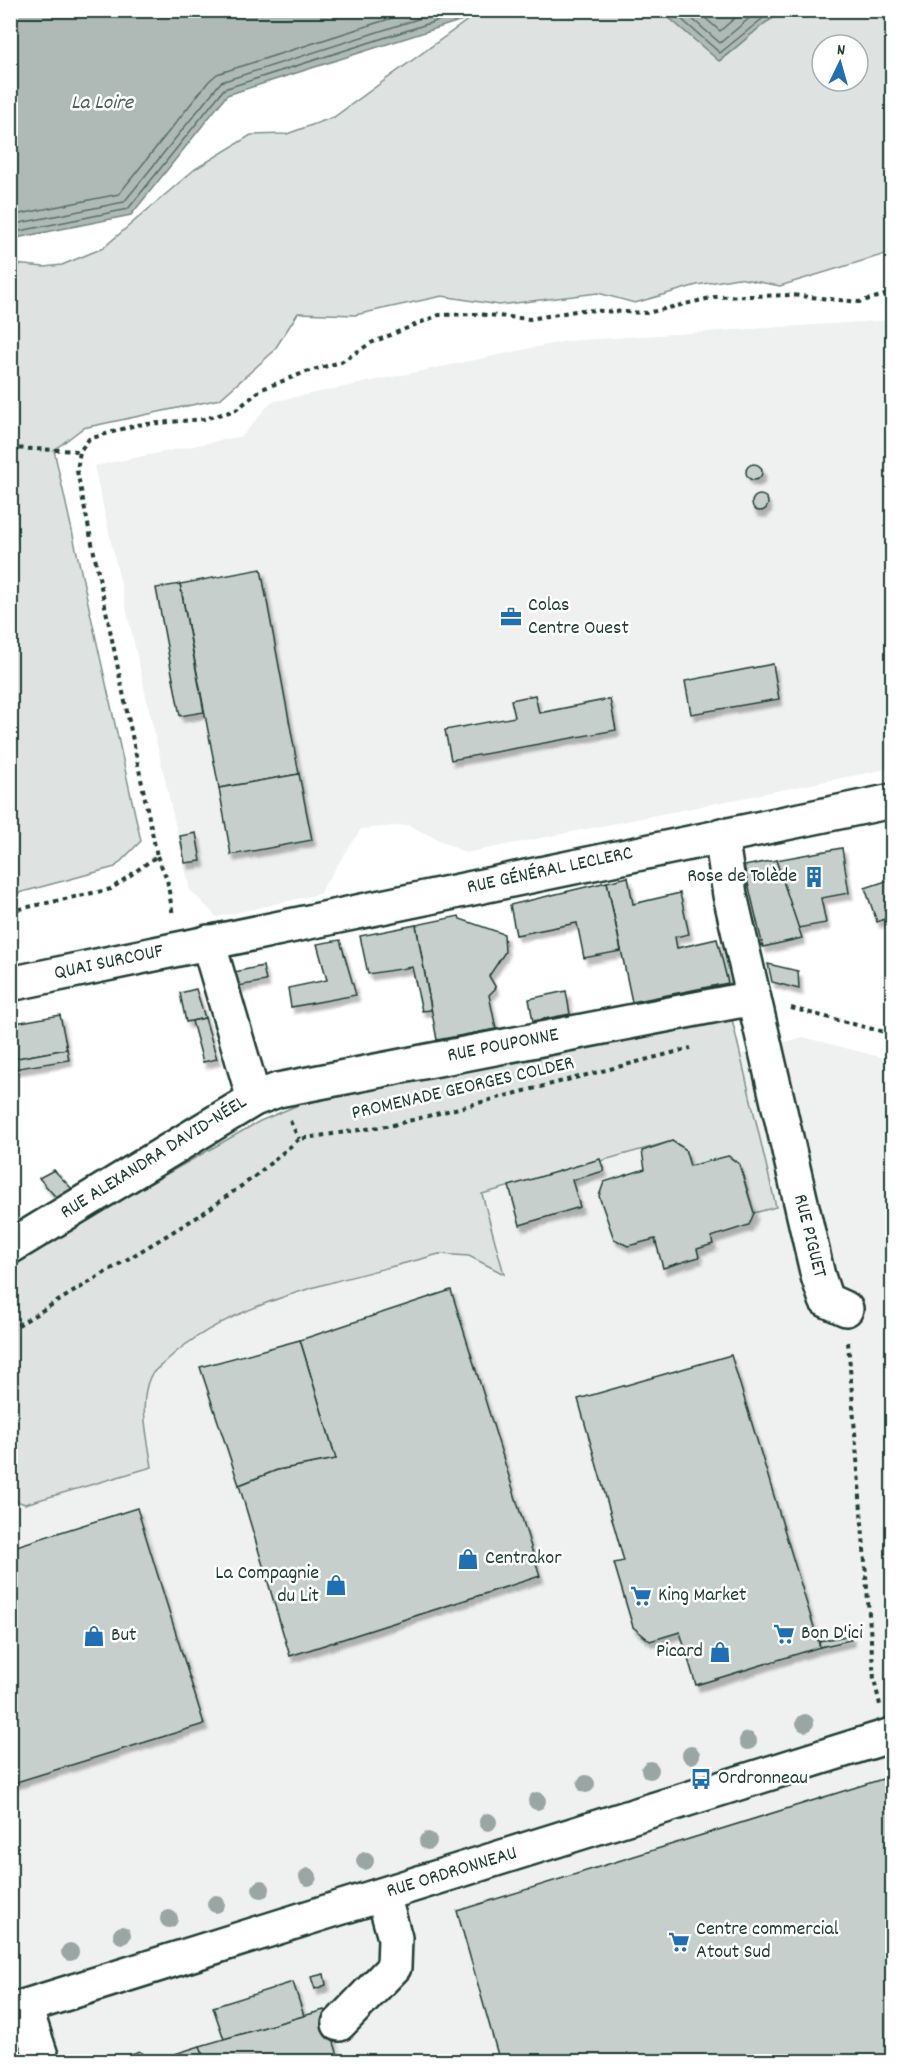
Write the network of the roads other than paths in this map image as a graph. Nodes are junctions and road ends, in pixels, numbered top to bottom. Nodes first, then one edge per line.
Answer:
1 (892, 801) edge
2 (721, 835) junction
3 (208, 942) junction
4 (10, 984) edge
5 (753, 998) junction
6 (254, 1099) junction
7 (10, 1246) edge
8 (846, 1309) road end
9 (890, 1736) edge
10 (383, 1895) junction
11 (18, 2009) edge
12 (339, 2024) dead end
13 (43, 2061) edge

1 - 2 street, RUE GÉNÉRAL LECLERC
2 - 3 street, RUE GÉNÉRAL LECLERC
2 - 5 street, RUE PIGUET
3 - 4 street, QUAI SURCOUF
3 - 6 street, RUE ALEXANDRA DAVID-NÉEL
5 - 6 street, RUE POUPONNE
5 - 8 street, RUE PIGUET
6 - 7 street, RUE ALEXANDRA DAVID-NÉEL
9 - 10 street, RUE ORDRONNEAU
10 - 11 street, RUE ORDRONNEAU
10 - 12 street
11 - 13 street

